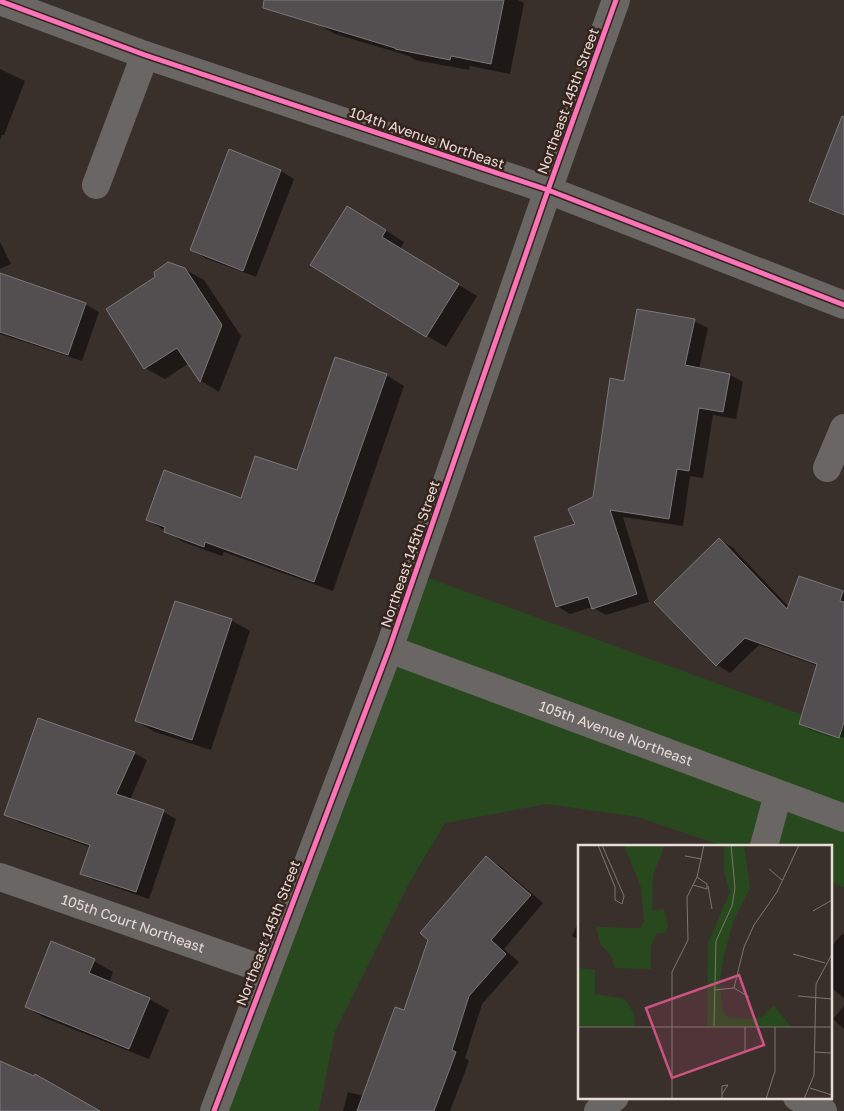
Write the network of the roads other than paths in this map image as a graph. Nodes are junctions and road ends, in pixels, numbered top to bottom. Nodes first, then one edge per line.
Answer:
1 (616, 0) edge
2 (0, 1) edge
3 (146, 55) junction
4 (96, 185) dead end
5 (548, 190) junction
6 (844, 305) edge
7 (844, 428) edge
8 (827, 468) dead end
9 (389, 648) junction
10 (778, 794) junction
11 (844, 818) edge
12 (764, 845) edge
13 (0, 877) edge
14 (266, 970) junction
15 (614, 1098) edge
16 (799, 1098) edge
17 (214, 1111) edge
18 (598, 1111) edge
19 (823, 1111) edge

1 - 5 street, Northeast 145th Street
2 - 3 street, 104th Avenue Northeast
3 - 4 street
3 - 5 street, 104th Avenue Northeast
5 - 6 street, 104th Avenue Northeast
5 - 9 street, Northeast 145th Street
7 - 8 street
9 - 10 street, 105th Avenue Northeast
9 - 14 street, Northeast 145th Street
10 - 11 street, 105th Avenue Northeast
10 - 12 street
13 - 14 street, 105th Court Northeast
14 - 17 street, Northeast 145th Street
15 - 18 street
16 - 19 street

